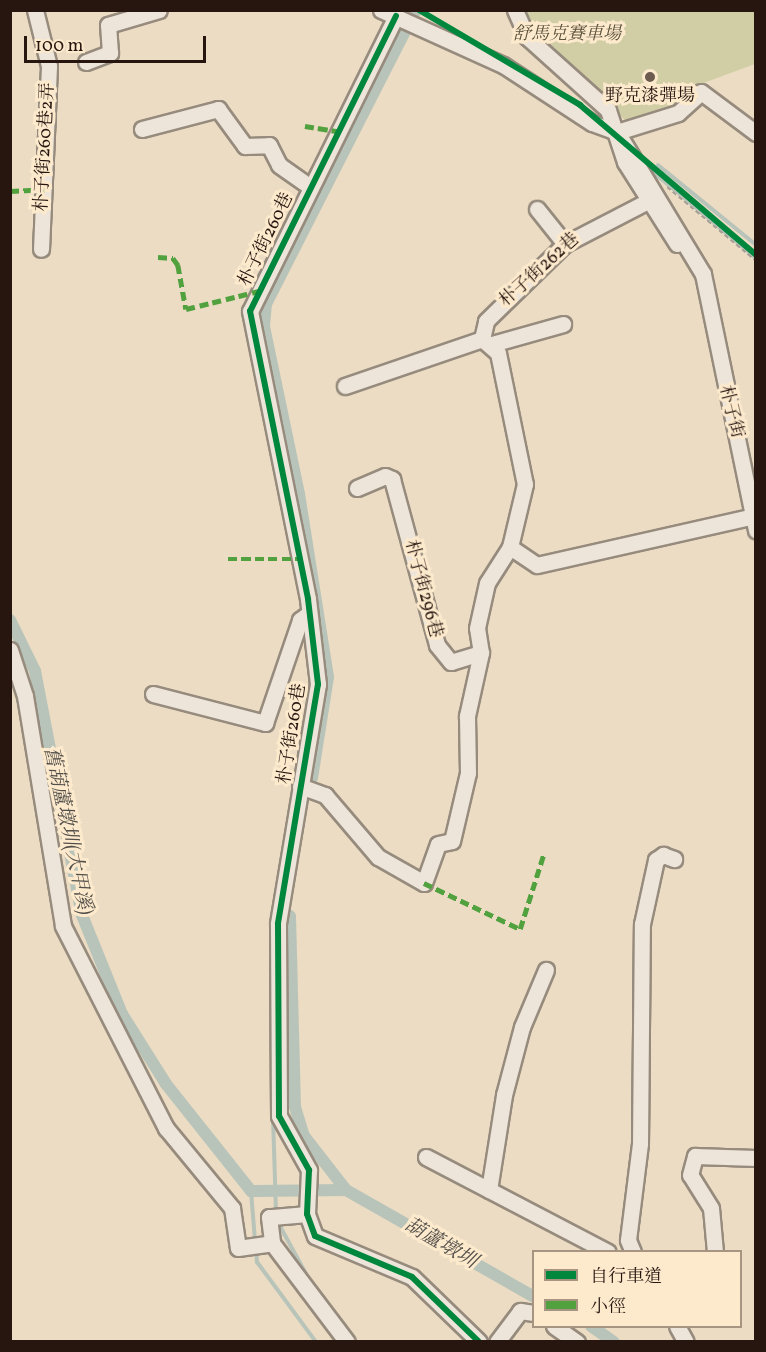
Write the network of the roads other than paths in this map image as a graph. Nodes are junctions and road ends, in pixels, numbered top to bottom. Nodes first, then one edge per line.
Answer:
1 (35, 10) edge
2 (159, 10) edge
3 (515, 10) edge
4 (388, 13) edge
5 (86, 62) dead end
6 (142, 129) dead end
7 (617, 132) junction
8 (756, 133) edge
9 (310, 187) junction
10 (646, 202) junction
11 (537, 209) dead end
12 (565, 244) junction
13 (41, 249) dead end
14 (707, 291) junction
15 (563, 324) dead end
16 (487, 342) junction
17 (345, 386) dead end
18 (357, 488) dead end
19 (753, 524) edge
20 (510, 547) junction
21 (308, 614) junction
22 (10, 650) edge
23 (482, 653) junction
24 (153, 694) dead end
25 (300, 786) junction
26 (674, 859) dead end
27 (546, 970) dead end
28 (426, 1157) dead end
29 (756, 1158) edge
30 (489, 1190) junction
31 (307, 1214) junction
32 (272, 1243) junction
33 (606, 1250) edge
34 (633, 1250) edge
35 (715, 1250) edge
36 (532, 1313) edge
37 (557, 1328) edge
38 (677, 1328) edge
39 (347, 1341) edge
40 (479, 1341) edge
41 (497, 1341) edge
42 (578, 1341) edge
43 (686, 1341) edge

1 - 13 street, 朴子街260巷2弄
2 - 5 street
3 - 7 street, 朴子街
4 - 7 street
4 - 9 street, 朴子街260巷
6 - 9 street
7 - 8 street
7 - 10 street, 朴子街
7 - 14 street, 朴子街
9 - 21 street, 朴子街260巷
10 - 12 street, 朴子街262巷
10 - 14 street, 朴子街
11 - 12 street
12 - 16 street, 朴子街262巷
14 - 19 street, 朴子街
15 - 16 street
16 - 17 street
16 - 20 street
18 - 23 street, 朴子街296巷
19 - 20 street
20 - 23 street
21 - 24 street
21 - 25 street, 朴子街260巷
22 - 32 street
23 - 25 street, 朴子街260巷
25 - 31 street, 朴子街260巷
26 - 34 street
27 - 30 street
28 - 30 street
29 - 35 street
30 - 33 street
31 - 32 street
31 - 40 street
32 - 39 street
36 - 41 street
37 - 42 street
38 - 43 street

